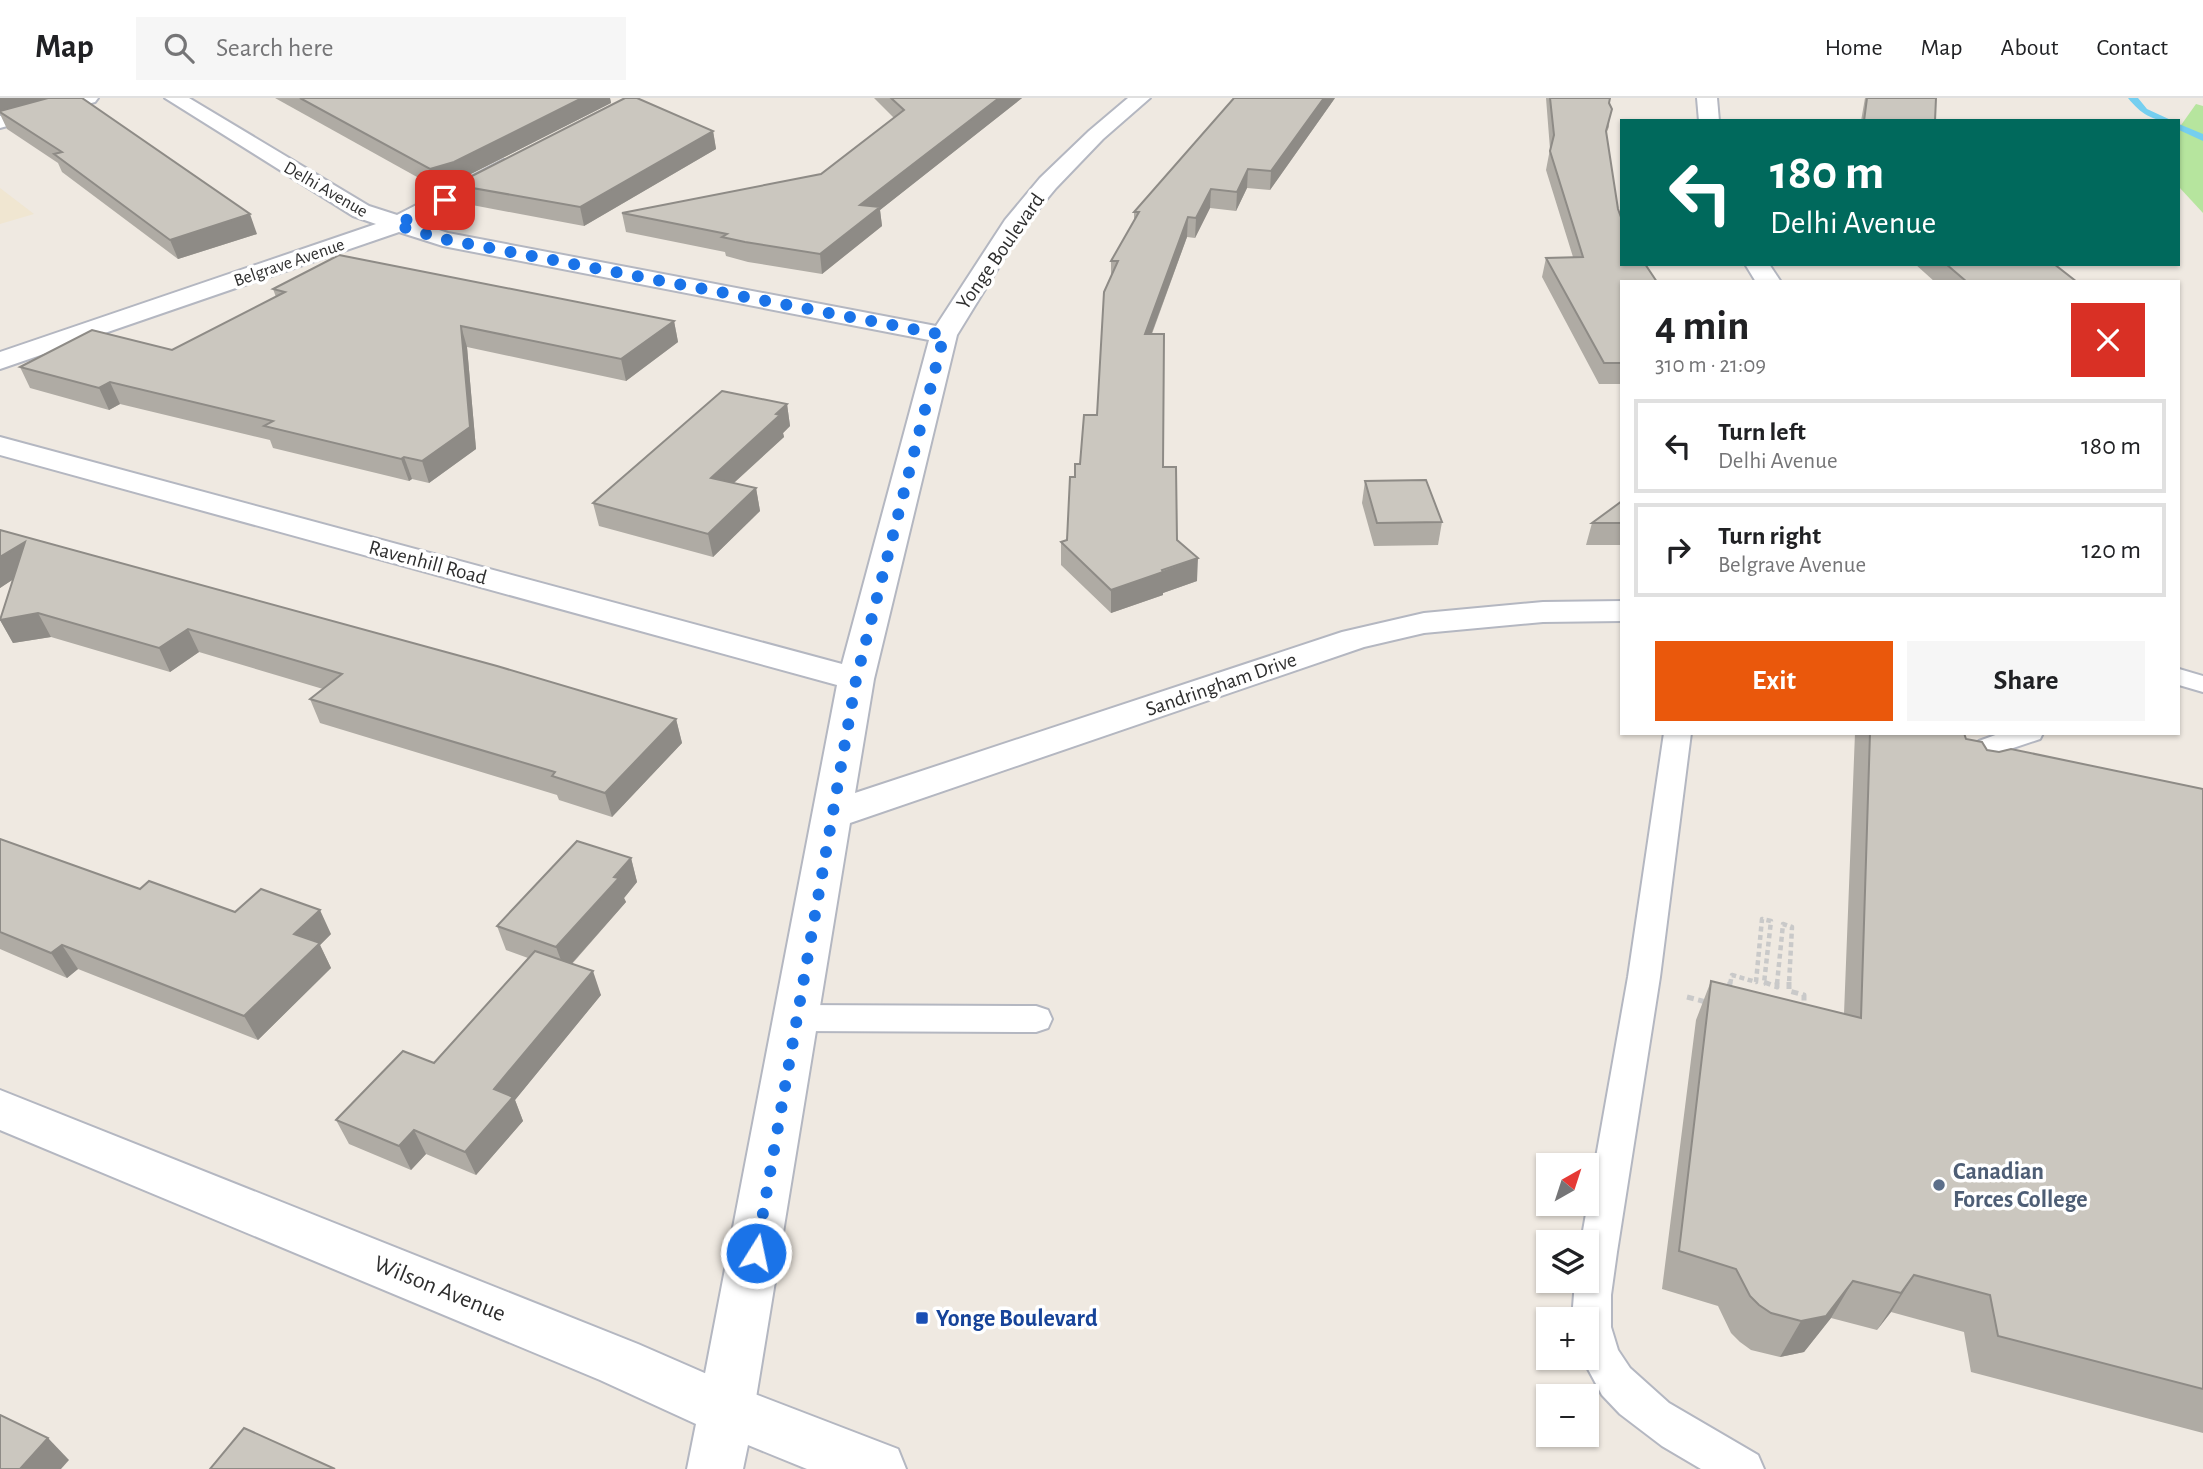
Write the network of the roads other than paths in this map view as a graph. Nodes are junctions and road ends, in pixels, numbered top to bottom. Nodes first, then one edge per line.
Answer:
1 (88, 98) edge
2 (176, 98) edge
3 (1140, 98) edge
4 (1707, 98) edge
5 (1709, 119) edge
6 (0, 122) edge
7 (531, 155) edge
8 (396, 225) junction
9 (944, 335) junction
10 (0, 361) edge
11 (0, 446) edge
12 (1620, 611) edge
13 (2180, 677) edge
14 (856, 680) junction
15 (2203, 684) edge
16 (1678, 735) edge
17 (2024, 735) edge
18 (1979, 779) edge
19 (832, 815) junction
20 (797, 1018) junction
21 (1036, 1019) dead end
22 (0, 1109) edge
23 (726, 1410) junction
24 (715, 1469) edge
25 (878, 1469) edge
26 (1743, 1469) edge

1 - 6 street
2 - 8 street, Delhi Avenue
3 - 9 street, Yonge Boulevard
4 - 5 street
7 - 8 street, Belgrave Avenue
8 - 9 street, Delhi Avenue
8 - 10 street, Belgrave Avenue
9 - 14 street, Yonge Boulevard
11 - 14 street, Ravenhill Road
12 - 19 street, Sandringham Drive
13 - 15 lane
14 - 19 street, Yonge Boulevard
16 - 26 lane
17 - 18 lane
19 - 20 street, Yonge Boulevard
20 - 21 lane
20 - 23 street, Yonge Boulevard
22 - 23 street, Wilson Avenue
23 - 24 street, Yonge Boulevard
23 - 25 street, Wilson Avenue

